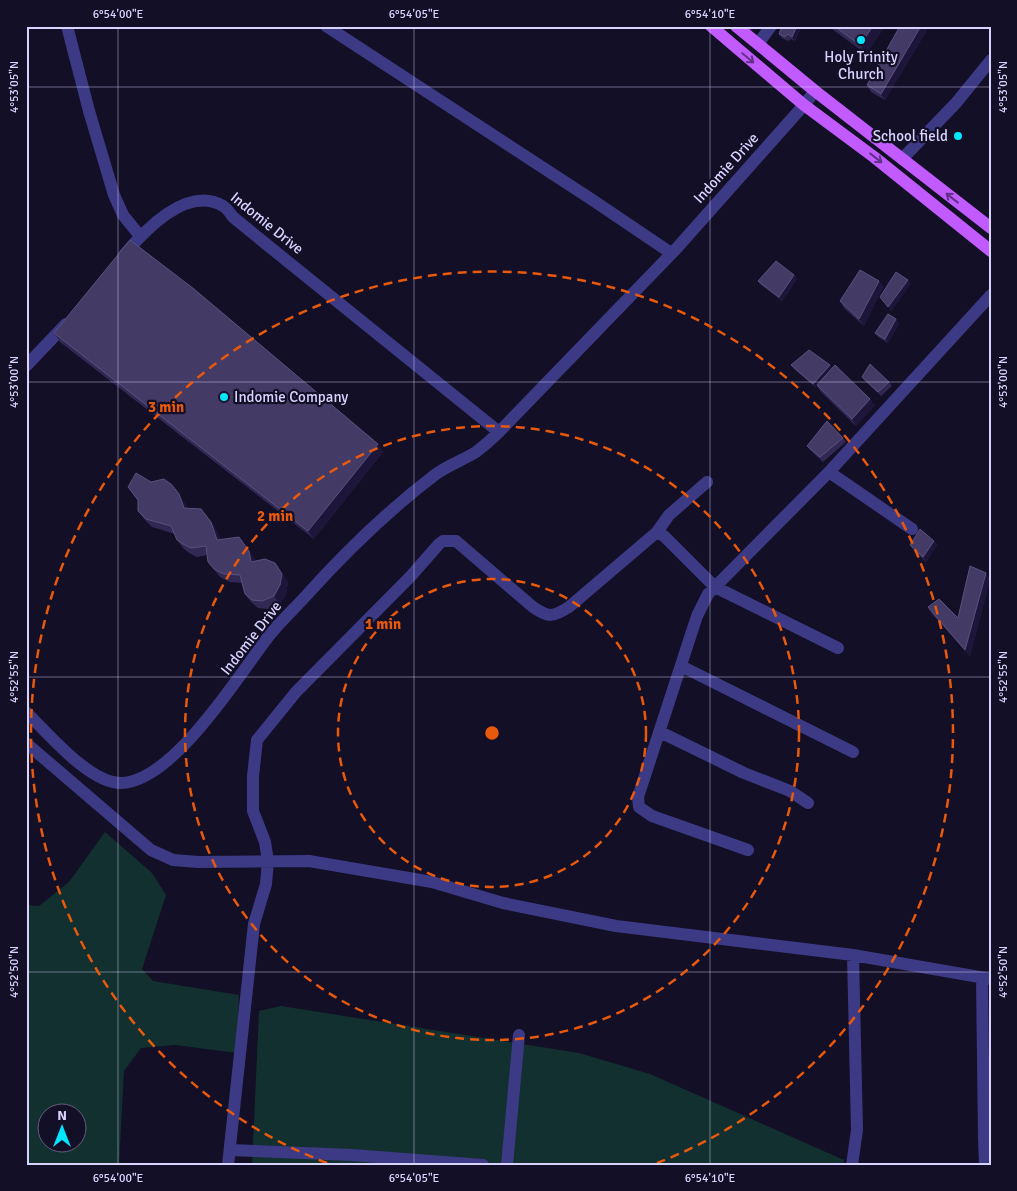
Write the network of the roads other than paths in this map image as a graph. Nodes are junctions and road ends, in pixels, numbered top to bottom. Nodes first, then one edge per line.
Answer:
1 (67, 26) edge
2 (326, 26) edge
3 (711, 26) edge
4 (736, 26) edge
5 (771, 26) edge
6 (758, 44) junction
7 (991, 60) edge
8 (815, 91) junction
9 (804, 105) junction
10 (902, 159) junction
11 (991, 228) edge
12 (140, 236) junction
13 (991, 251) edge
14 (672, 253) junction
15 (117, 264) edge
16 (991, 295) edge
17 (74, 315) edge
18 (26, 366) edge
19 (499, 432) junction
20 (829, 472) junction
21 (708, 482) dead end
22 (912, 529) dead end
23 (657, 532) junction
24 (715, 587) junction
25 (838, 648) dead end
26 (681, 666) junction
27 (26, 712) edge
28 (660, 732) junction
29 (26, 743) edge
30 (853, 752) dead end
31 (808, 803) dead end
32 (748, 850) dead end
33 (268, 861) junction
34 (853, 955) junction
35 (986, 978) edge
36 (519, 1035) dead end
37 (987, 1138) edge
38 (230, 1150) junction
39 (228, 1165) edge
40 (483, 1165) edge
41 (506, 1165) edge
42 (852, 1165) edge
43 (985, 1165) edge

1 - 12 street
2 - 14 street
3 -> 9 main road
4 - 6 main road
5 - 6 street
6 - 8 main road
7 - 10 street
8 - 9 street, Indomie Drive
8 - 10 main road
9 -> 13 main road
9 - 14 street, Indomie Drive
11 -> 10 main road
12 - 15 street, Indomie Drive
12 - 19 street, Indomie Drive
14 - 19 street, Indomie Drive
16 - 20 street
17 - 18 street
19 - 27 street, Indomie Drive
20 - 22 street
20 - 24 street
21 - 23 street
23 - 24 street
23 - 33 street
24 - 25 street
24 - 26 street
26 - 28 street
26 - 30 street
28 - 31 street
28 - 32 street
29 - 33 street
33 - 34 street
33 - 38 street
34 - 35 street
34 - 42 street
35 - 37 street
36 - 41 street
37 - 43 street
38 - 39 street
38 - 40 street

